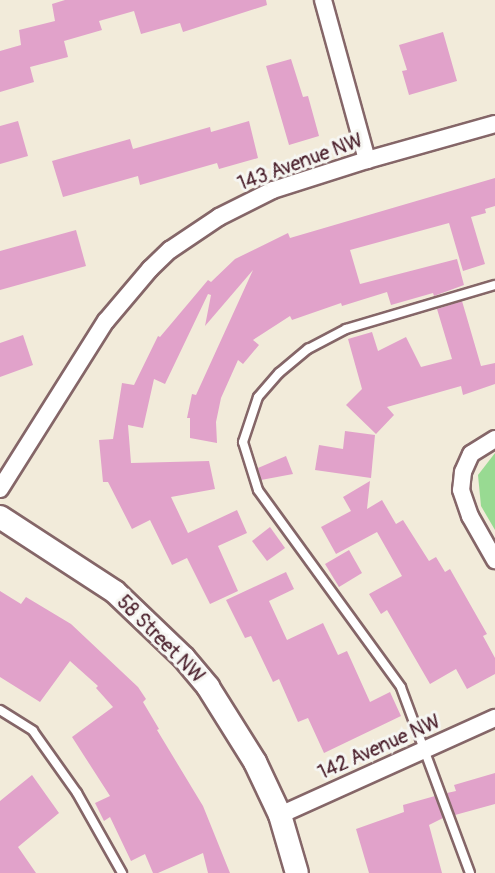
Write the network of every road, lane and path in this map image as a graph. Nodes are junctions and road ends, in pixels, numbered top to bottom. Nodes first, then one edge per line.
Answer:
1 (323, 0) edge
2 (495, 124) edge
3 (367, 160) junction
4 (495, 285) edge
5 (495, 438) edge
6 (0, 489) edge
7 (0, 517) edge
8 (495, 560) edge
9 (0, 710) edge
10 (495, 718) edge
11 (423, 749) junction
12 (280, 815) junction
13 (122, 873) edge
14 (297, 873) edge
15 (470, 873) edge

1 - 3 street
2 - 3 street, 143 Avenue NW
3 - 6 street, 143 Avenue NW
4 - 11 lane
5 - 8 street
7 - 12 street, 58 Street NW
9 - 13 lane
10 - 11 street, 142 Avenue NW
11 - 12 street, 142 Avenue NW
11 - 15 lane
12 - 14 street, 58 Street NW

